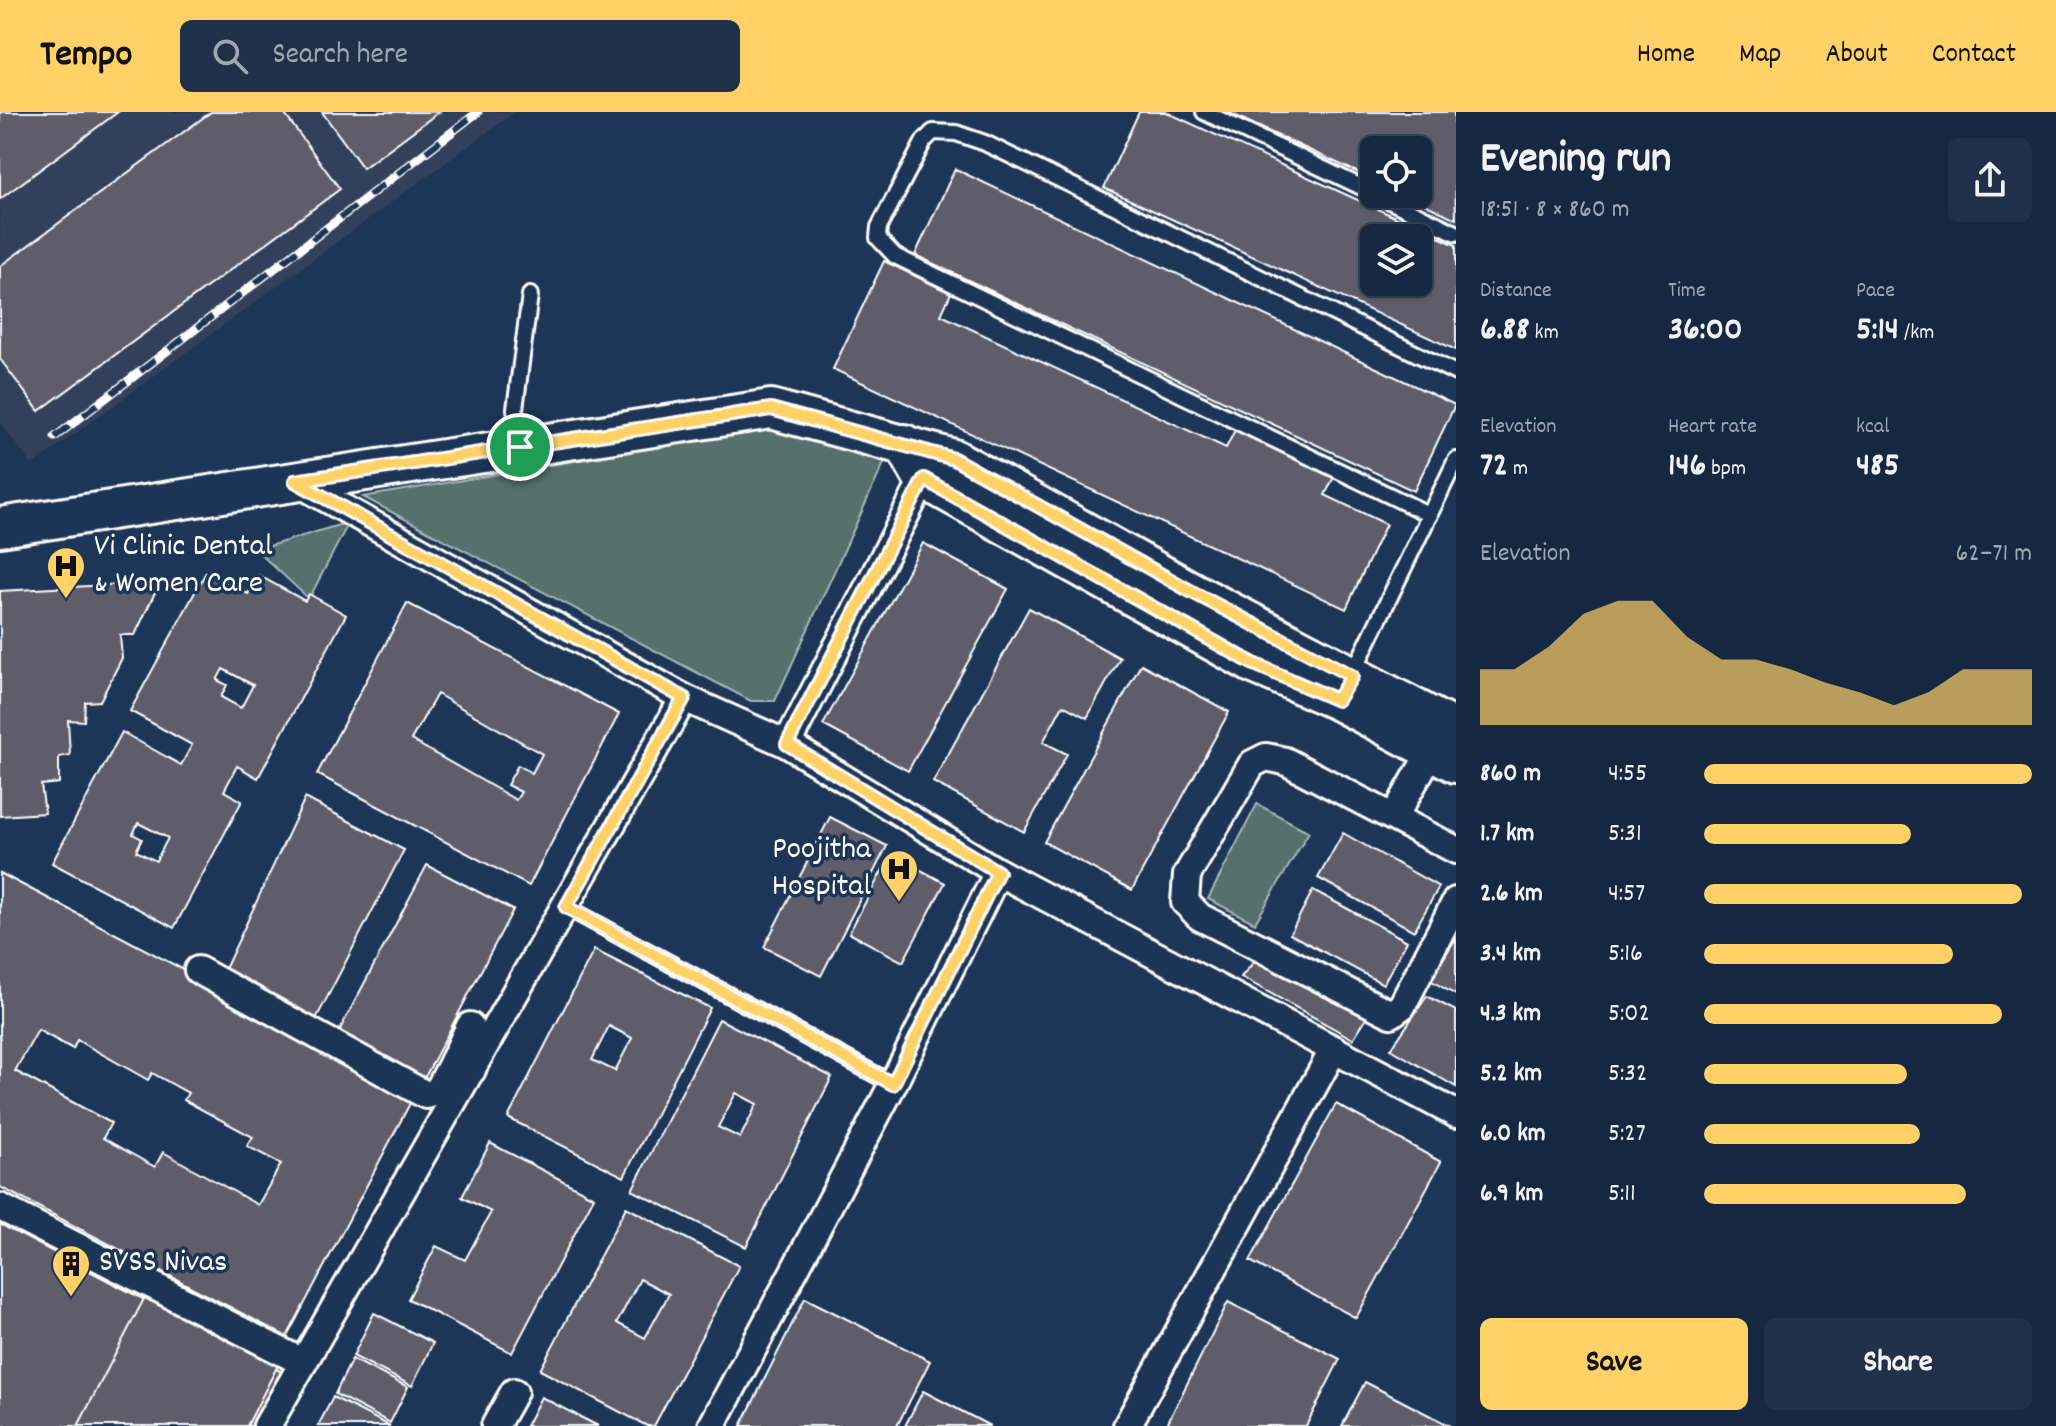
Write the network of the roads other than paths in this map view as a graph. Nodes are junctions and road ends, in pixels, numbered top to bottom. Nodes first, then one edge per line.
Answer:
1 (1204, 112) edge
2 (1360, 187) edge
3 (1404, 208) edge
4 (1456, 233) edge
5 (530, 295) dead end
6 (1456, 373) edge
7 (904, 444) junction
8 (520, 447) junction
9 (1456, 460) edge
10 (924, 479) junction
11 (295, 481) junction
12 (1430, 515) junction
13 (0, 527) edge
14 (1344, 688) junction
15 (684, 698) junction
16 (787, 744) junction
17 (1448, 747) edge
18 (1394, 817) junction
19 (1456, 850) edge
20 (998, 872) junction
21 (1456, 901) edge
22 (566, 907) junction
23 (198, 970) dead end
24 (1334, 1049) junction
25 (469, 1050) junction
26 (893, 1084) junction
27 (1456, 1114) edge
28 (0, 1207) edge
29 (302, 1362) junction
30 (514, 1392) dead end
31 (267, 1426) edge
32 (495, 1426) edge
33 (712, 1426) edge
34 (1127, 1426) edge

1 - 2 lane
3 - 4 lane
5 - 8 lane
6 - 12 lane
7 - 8 street
7 - 10 street
7 - 14 street
8 - 11 street
9 - 12 lane
10 - 14 street
10 - 16 street
11 - 13 street
11 - 15 street
12 - 14 lane
14 - 17 street
15 - 16 street
15 - 22 street
16 - 20 street
17 - 18 street
18 - 19 street
18 - 21 street
20 - 24 street
20 - 26 street
22 - 25 street
22 - 26 lane
23 - 25 street
24 - 27 street
24 - 34 street
25 - 29 street
26 - 33 street
28 - 29 street
29 - 31 street
30 - 32 street

